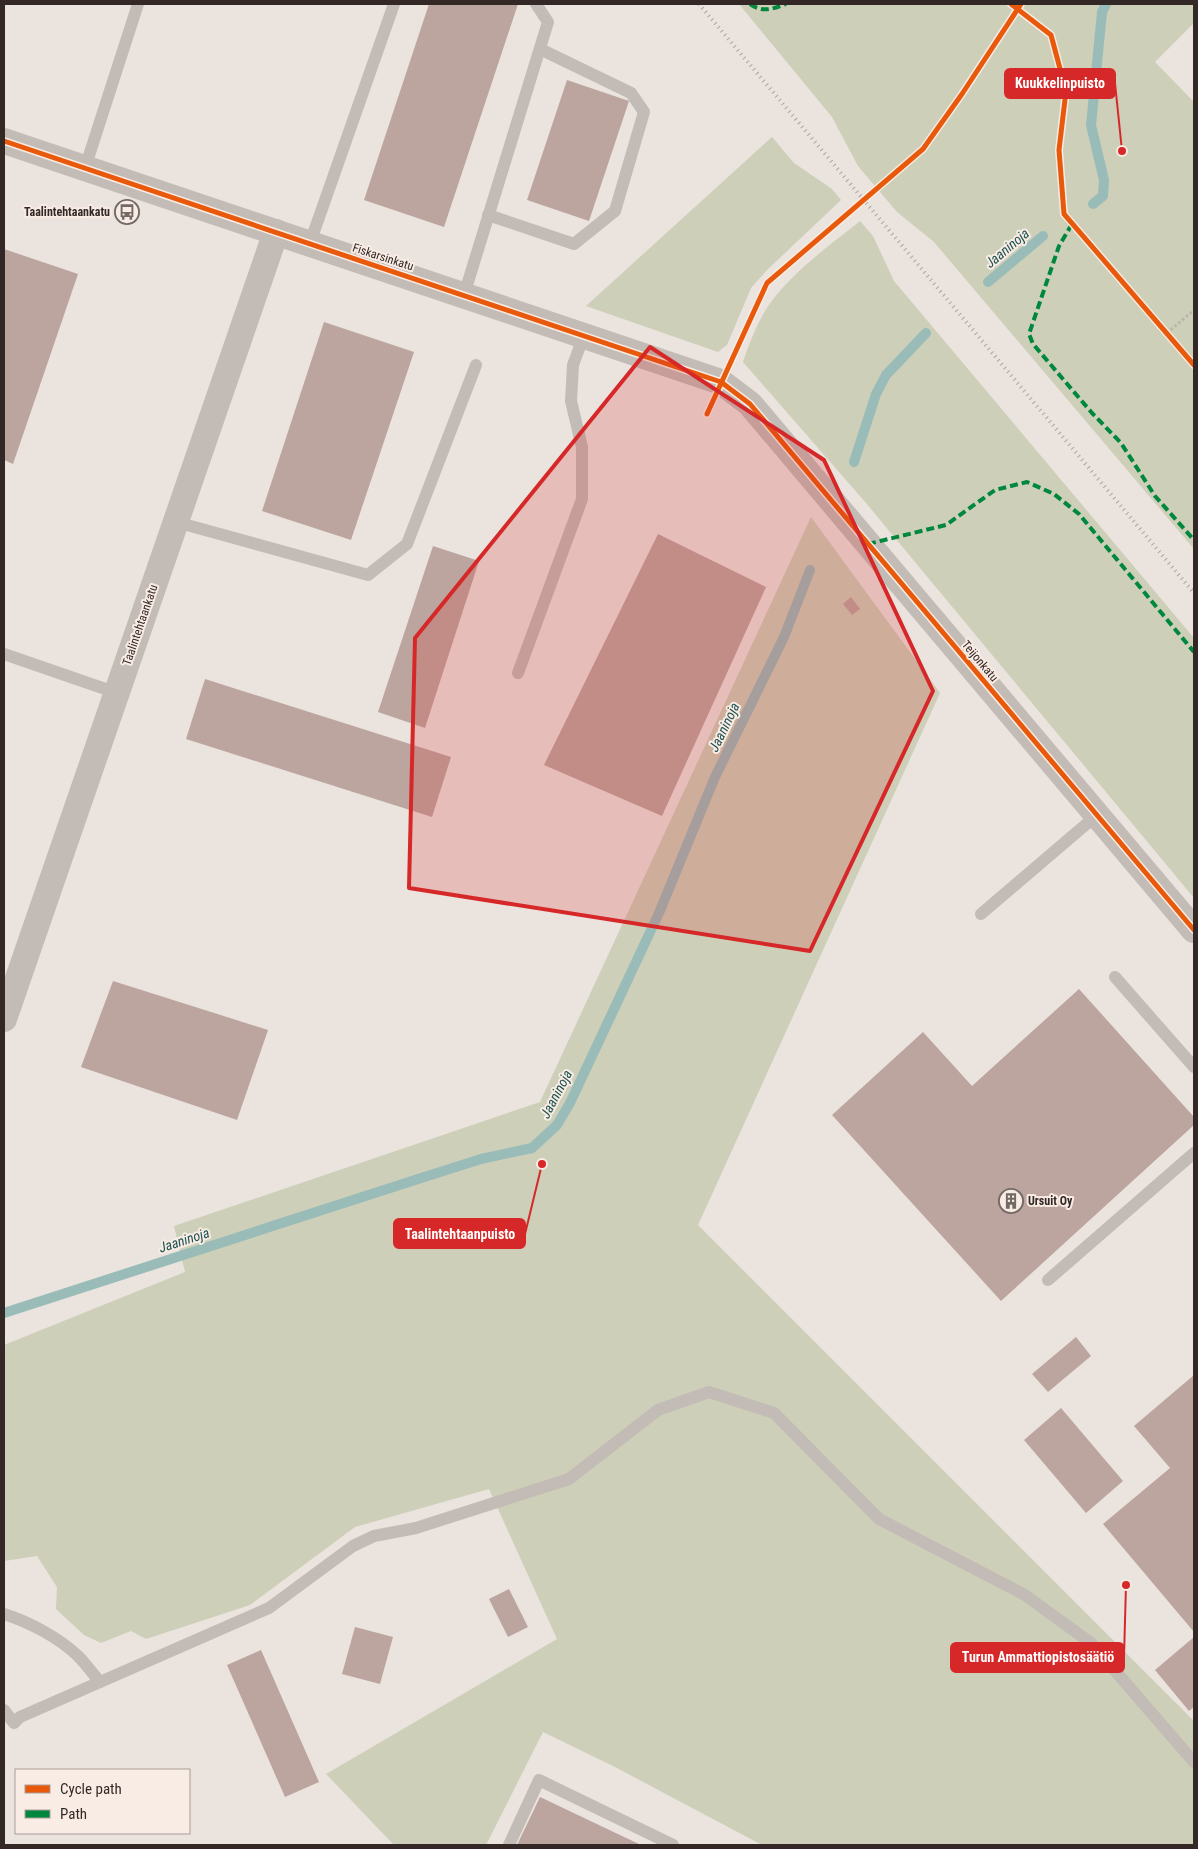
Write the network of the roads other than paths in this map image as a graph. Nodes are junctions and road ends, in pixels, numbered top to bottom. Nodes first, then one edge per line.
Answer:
1 (138, 4) edge
2 (394, 4) edge
3 (536, 4) edge
4 (540, 49) junction
5 (4, 141) edge
6 (85, 168) junction
7 (488, 215) junction
8 (276, 232) junction
9 (310, 243) junction
10 (464, 295) junction
11 (584, 335) junction
12 (476, 365) dead end
13 (750, 404) joint
14 (176, 522) junction
15 (4, 654) edge
16 (518, 673) dead end
17 (117, 693) junction
18 (1097, 815) junction
19 (981, 914) dead end
20 (1194, 930) edge
21 (1116, 977) dead end
22 (4, 1019) edge
23 (1194, 1067) edge
24 (1194, 1153) edge
25 (1048, 1280) dead end
26 (4, 1614) edge
27 (100, 1682) junction
28 (4, 1710) edge
29 (1194, 1762) edge
30 (509, 1845) edge
31 (673, 1845) edge

1 - 6 lane
2 - 9 lane
3 - 4 lane
4 - 7 lane
4 - 7 lane
5 - 6 street, Fiskarsinkatu
6 - 8 street, Fiskarsinkatu
7 - 10 lane
8 - 9 street, Fiskarsinkatu
8 - 14 street, Taalintehtaankatu
9 - 10 street, Fiskarsinkatu
10 - 11 street, Fiskarsinkatu
11 - 13 street, Fiskarsinkatu
11 - 16 lane
12 - 14 lane
13 - 18 street, Teijonkatu
14 - 17 street, Taalintehtaankatu
15 - 17 lane
17 - 22 street, Taalintehtaankatu
18 - 19 lane
18 - 20 street, Teijonkatu
21 - 23 lane
24 - 25 lane
26 - 27 lane
27 - 28 lane
27 - 29 lane
30 - 31 lane

